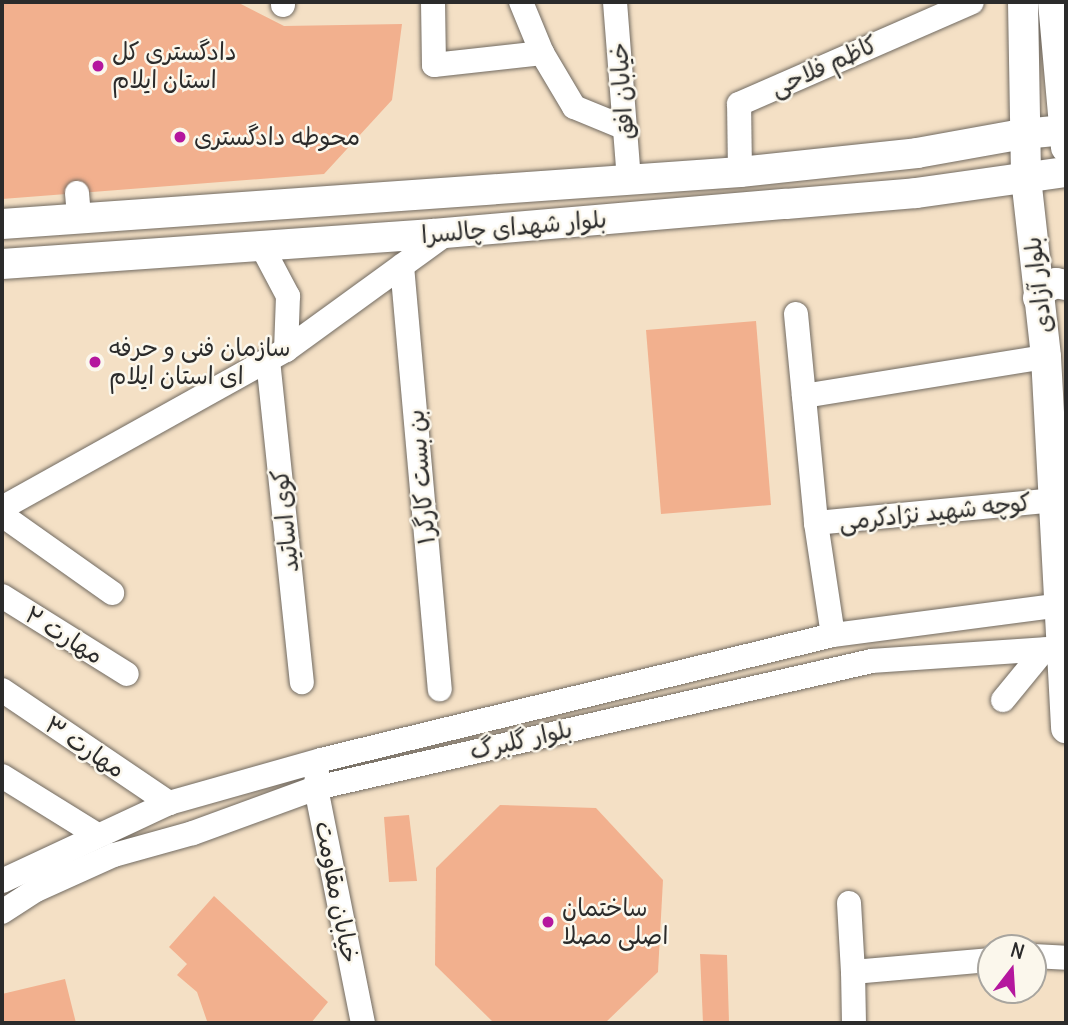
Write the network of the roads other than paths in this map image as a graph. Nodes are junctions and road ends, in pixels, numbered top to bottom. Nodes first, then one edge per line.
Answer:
1 (433, 2) edge
2 (521, 2) edge
3 (615, 2) edge
4 (972, 2) edge
5 (1054, 10) edge
6 (1023, 12) edge
7 (542, 53) junction
8 (625, 128) junction
9 (1023, 134) junction
10 (1066, 135) edge
11 (917, 153) junction
12 (740, 172) junction
13 (1066, 172) edge
14 (1026, 178) junction
15 (629, 179) junction
16 (916, 193) junction
17 (2, 224) edge
18 (447, 233) junction
19 (261, 245) junction
20 (2, 264) edge
21 (402, 266) junction
22 (1066, 285) edge
23 (1038, 298) junction
24 (796, 314) dead end
25 (277, 355) junction
26 (1046, 357) junction
27 (804, 396) junction
28 (1054, 500) junction
29 (2, 508) edge
30 (2, 515) edge
31 (816, 523) junction
32 (112, 593) dead end
33 (2, 596) edge
34 (1060, 605) junction
35 (998, 612) junction
36 (833, 635) junction
37 (1053, 649) junction
38 (1010, 652) junction
39 (127, 674) dead end
40 (302, 682) dead end
41 (440, 689) dead end
42 (2, 690) edge
43 (1003, 701) dead end
44 (1066, 728) edge
45 (317, 761) junction
46 (2, 776) edge
47 (316, 788) junction
48 (169, 803) junction
49 (97, 835) junction
50 (7, 872) edge
51 (849, 903) dead end
52 (2, 912) edge
53 (1047, 957) edge
54 (1066, 958) edge
55 (977, 961) edge
56 (853, 972) junction
57 (363, 1023) edge
58 (855, 1023) edge

1 - 7 street
2 - 7 street
3 - 8 street, خیابان افق
4 - 12 street, کاظم فلاحی
5 - 6 main road
5 - 10 main road
6 - 9 main road
7 - 8 street
8 - 15 street, خیابان افق
9 - 10 main road, بلوار شهدای چالسرا
9 - 11 main road, بلوار شهدای چالسرا
9 - 14 main road, بلوار آزادی
11 - 12 main road, بلوار شهدای چالسرا
11 - 16 main road
12 - 15 main road, بلوار شهدای چالسرا
13 - 14 main road, بلوار شهدای چالسرا
14 - 16 main road, بلوار شهدای چالسرا
14 - 23 main road, بلوار آزادی
15 - 17 main road, بلوار شهدای چالسرا
16 - 18 main road, بلوار شهدای چالسرا
18 - 19 main road, بلوار شهدای چالسرا
18 - 21 street
19 - 20 main road, بلوار شهدای چالسرا
19 - 25 street, کوی اساتید
21 - 25 street
21 - 41 street, بن بست کارگر۱
22 - 23 main road
23 - 26 main road, بلوار آزادی
24 - 27 street
25 - 29 street
25 - 40 street, کوی اساتید
26 - 27 street
26 - 28 main road, بلوار آزادی
27 - 31 street
28 - 31 street, کوچه شهید نژادکرمی
28 - 34 main road, بلوار آزادی
30 - 32 street
31 - 36 street
33 - 39 street, مهارت ۲
34 - 35 street, بلوار گلبرگ
34 - 37 main road, بلوار آزادی
35 - 36 street, بلوار گلبرگ
35 - 38 street
36 - 45 street, بلوار گلبرگ
37 - 38 street, بلوار گلبرگ
37 - 43 street
37 - 44 main road, بلوار آزادی
38 - 47 street, بلوار گلبرگ
42 - 48 street, مهارت ۳
45 - 47 street, خیابان مقاومت
45 - 48 street, بلوار گلبرگ
46 - 49 street
47 - 52 street, بلوار گلبرگ
47 - 57 street, خیابان مقاومت
48 - 49 street, بلوار گلبرگ
49 - 50 street, بلوار گلبرگ
51 - 56 street
53 - 54 street
55 - 56 street
56 - 58 street

